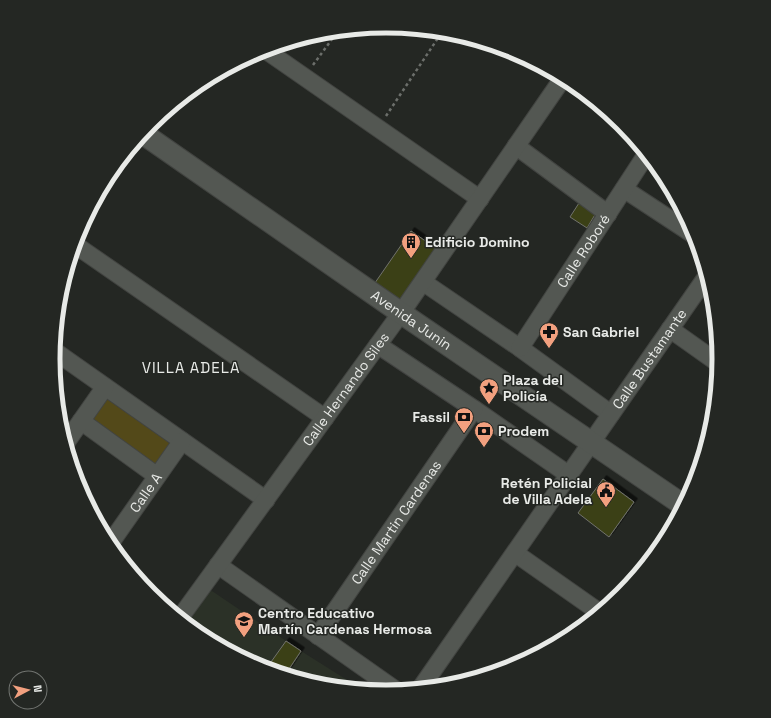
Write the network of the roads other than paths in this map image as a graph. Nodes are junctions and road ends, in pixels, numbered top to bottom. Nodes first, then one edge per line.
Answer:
1 (270, 54) edge
2 (559, 83) edge
3 (147, 136) edge
4 (516, 146) junction
5 (643, 160) edge
6 (624, 189) junction
7 (480, 198) junction
8 (608, 214) junction
9 (685, 229) edge
10 (79, 248) edge
11 (423, 282) junction
12 (702, 283) edge
13 (401, 313) junction
14 (670, 329) junction
15 (378, 345) junction
16 (520, 348) junction
17 (60, 355) edge
18 (712, 359) edge
19 (105, 387) junction
20 (474, 409) junction
21 (611, 414) junction
22 (325, 418) junction
23 (81, 421) junction
24 (70, 437) edge
25 (182, 441) junction
26 (592, 442) junction
27 (569, 475) junction
28 (157, 476) junction
29 (266, 500) junction
30 (679, 502) edge
31 (113, 539) edge
32 (515, 553) junction
33 (218, 565) junction
34 (594, 609) edge
35 (182, 614) edge
36 (318, 636) junction
37 (425, 682) edge
38 (388, 685) edge

1 - 7 street
2 - 4 street, Calle Hernando Siles
3 - 13 street, Avenida Junin
4 - 7 street, Calle Hernando Siles
4 - 8 street
5 - 6 street, Calle Roboré
6 - 8 street, Calle Roboré
6 - 9 street
7 - 11 street, Calle Hernando Siles
8 - 16 street, Calle Roboré
10 - 22 street
11 - 13 street, Calle Hernando Siles
11 - 16 street
12 - 14 street, Calle Bustamante
13 - 15 street, Calle Hernando Siles
13 - 26 street, Avenida Junin
14 - 18 street
14 - 21 street, Calle Bustamante
15 - 20 street
15 - 22 street, Calle Hernando Siles
16 - 21 street
17 - 19 street
19 - 23 street
19 - 25 street
20 - 27 street
20 - 36 street, Calle Martin Cardenas
21 - 26 street, Calle Bustamante
22 - 29 street, Calle Hernando Siles
23 - 24 street
23 - 28 street
25 - 28 street, Calle A
25 - 29 street
26 - 27 street, Calle Bustamante
26 - 30 street, Avenida Junin
27 - 32 street, Calle Bustamante
28 - 31 street, Calle A
29 - 33 street, Calle Hernando Siles
32 - 34 street
32 - 37 street, Calle Bustamante
33 - 35 street, Calle Hernando Siles
33 - 36 street
36 - 38 street

